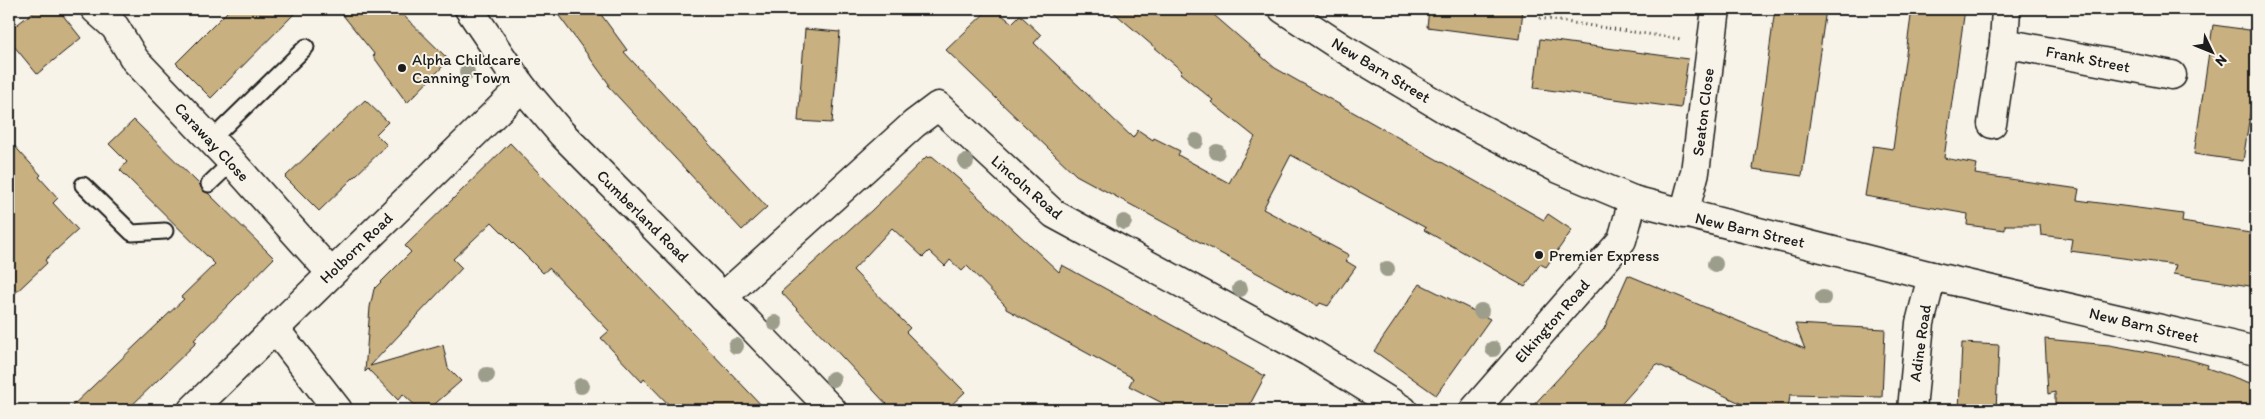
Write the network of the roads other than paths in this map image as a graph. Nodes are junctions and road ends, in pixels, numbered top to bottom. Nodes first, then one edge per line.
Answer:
1 (95, 9) edge
2 (469, 9) edge
3 (1283, 9) edge
4 (1716, 9) edge
5 (2006, 9) edge
6 (2004, 43) junction
7 (306, 47) dead end
8 (2172, 75) dead end
9 (522, 87) junction
10 (1992, 124) dead end
11 (211, 140) junction
12 (232, 162) junction
13 (209, 184) dead end
14 (83, 185) dead end
15 (1633, 200) junction
16 (1684, 214) junction
17 (165, 231) dead end
18 (331, 273) junction
19 (1932, 276) junction
20 (724, 297) junction
21 (275, 329) junction
22 (2256, 350) edge
23 (192, 410) edge
24 (338, 410) edge
25 (832, 410) edge
26 (1403, 410) edge
27 (1474, 410) edge
28 (1912, 410) edge

1 - 11 street, Caraway Close
2 - 9 street, Cumberland Road
3 - 15 street, New Barn Street
4 - 16 street, Seaton Close
5 - 6 street
6 - 8 street, Frank Street
6 - 10 street
7 - 11 lane
9 - 18 street, Holborn Road
9 - 20 street, Cumberland Road
11 - 12 street, Caraway Close
12 - 13 lane
12 - 18 street, Caraway Close
14 - 17 lane
15 - 16 street, New Barn Street
15 - 27 street, Elkington Road
16 - 19 street, New Barn Street
18 - 21 street, Holborn Road
19 - 22 street, New Barn Street
19 - 28 street, Adine Road
20 - 25 street, Cumberland Road
20 - 26 street, Lincoln Road
21 - 23 street, Holborn Road
21 - 24 street

